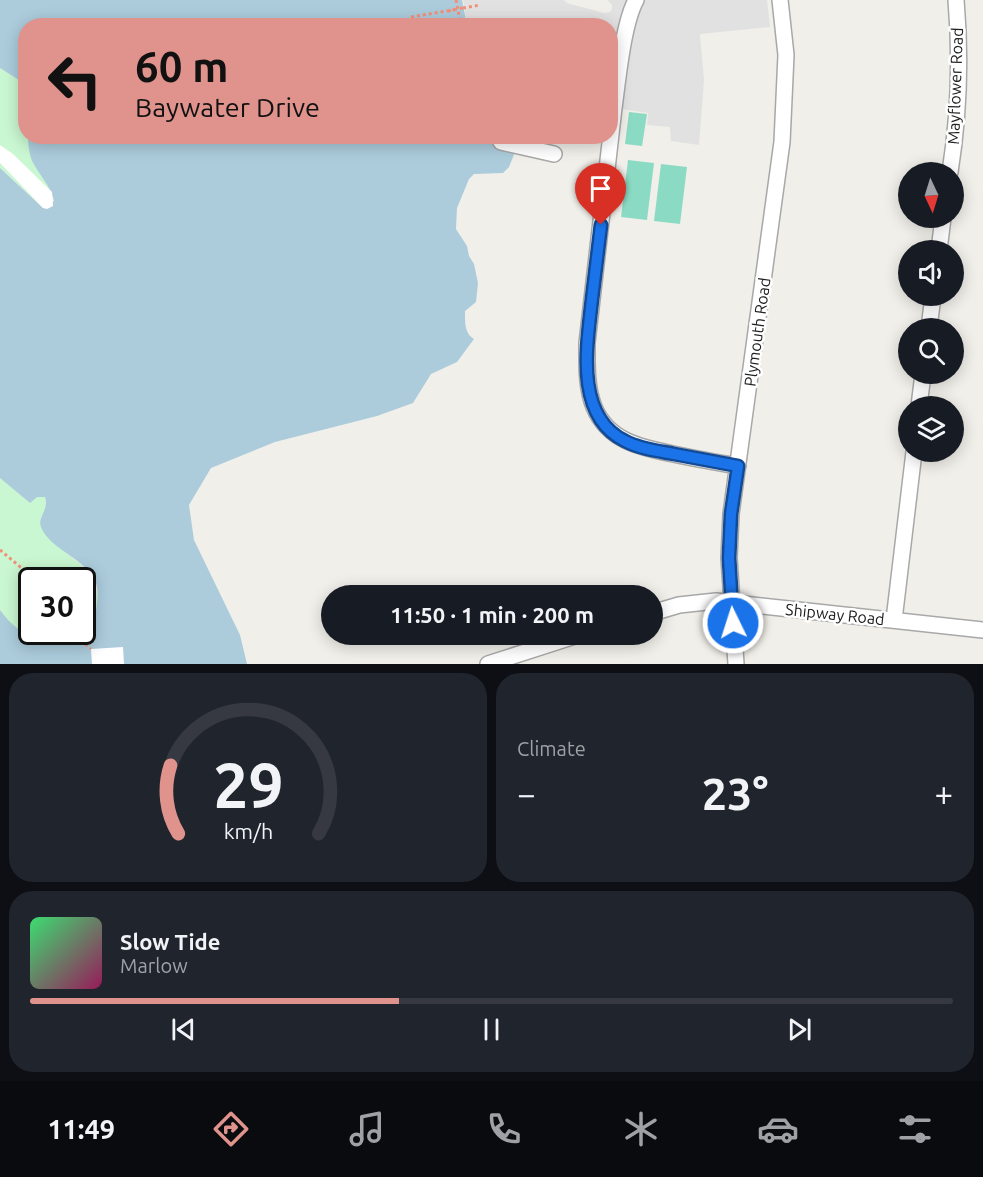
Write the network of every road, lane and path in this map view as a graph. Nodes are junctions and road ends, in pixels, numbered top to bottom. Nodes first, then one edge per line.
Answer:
1 (456, 0) edge
2 (636, 0) edge
3 (780, 0) edge
4 (956, 0) edge
5 (480, 5) dead end
6 (458, 9) junction
7 (448, 10) junction
8 (411, 17) dead end
9 (460, 18) edge
10 (618, 74) edge
11 (510, 144) edge
12 (610, 144) edge
13 (554, 154) dead end
14 (951, 162) edge
15 (913, 462) edge
16 (738, 466) junction
17 (0, 550) edge
18 (20, 567) edge
19 (732, 602) junction
20 (663, 610) edge
21 (894, 620) junction
22 (983, 630) edge
23 (87, 645) edge
24 (547, 645) edge
25 (91, 649) dead end
26 (488, 664) edge
27 (736, 664) edge

1 - 6 path
2 - 10 street
3 - 16 street, Plymouth Road
4 - 14 street, Mayflower Road
5 - 7 path, bridge
6 - 7 path
6 - 9 path
7 - 8 path
11 - 13 street
12 - 16 street
15 - 21 street
16 - 19 street, Plymouth Road
17 - 18 path
19 - 20 street, Shipway Road
19 - 21 street, Shipway Road
19 - 27 street, Plymouth Road
21 - 22 street, Shipway Road
23 - 25 path
24 - 26 street

